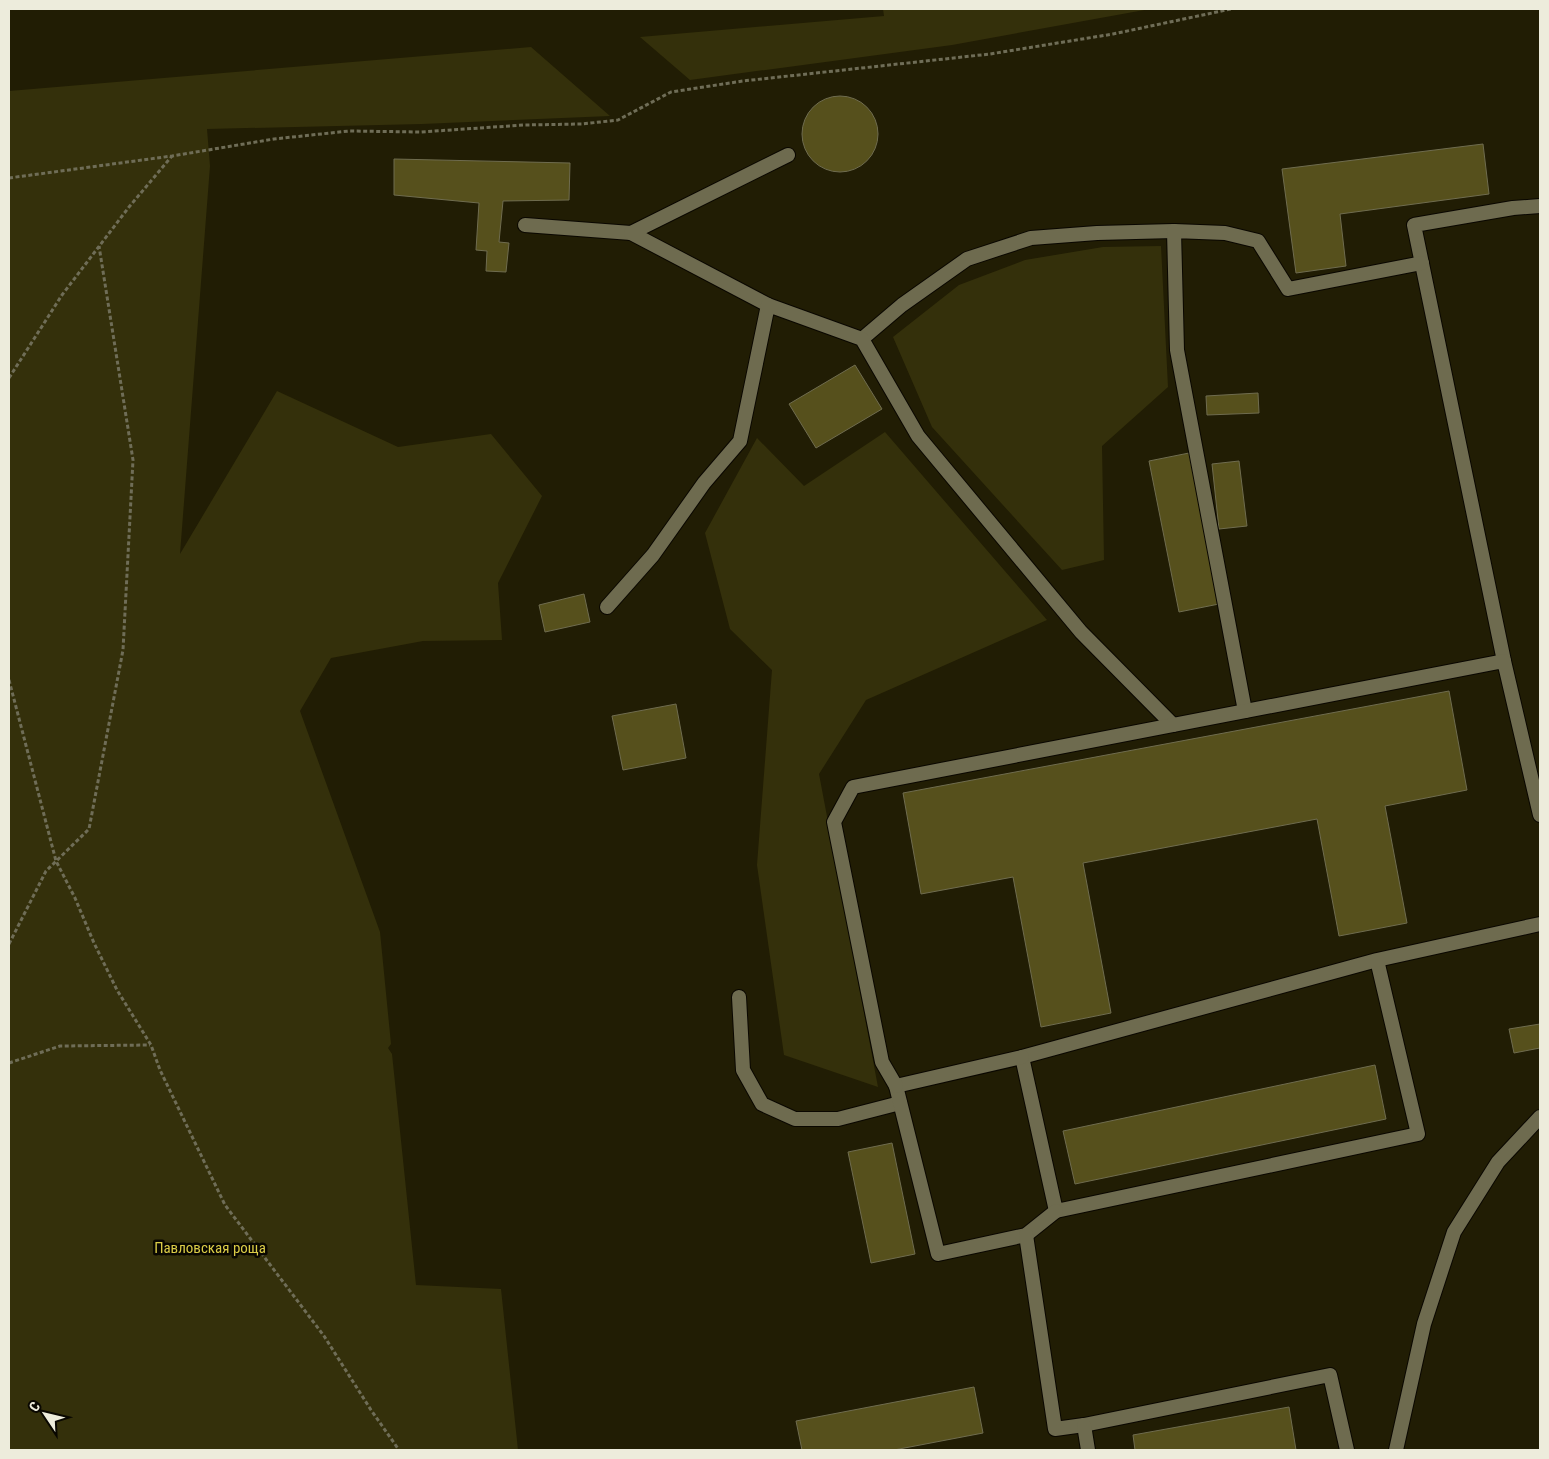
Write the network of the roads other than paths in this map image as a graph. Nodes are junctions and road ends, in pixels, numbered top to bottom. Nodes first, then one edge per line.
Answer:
1 (788, 155) dead end
2 (1540, 206) edge
3 (525, 225) dead end
4 (1174, 231) junction
5 (631, 233) junction
6 (1422, 262) junction
7 (768, 304) junction
8 (862, 339) junction
9 (607, 607) dead end
10 (1504, 661) junction
11 (1245, 711) junction
12 (1173, 725) junction
13 (1540, 815) edge
14 (1540, 924) edge
15 (1377, 960) junction
16 (739, 997) dead end
17 (1022, 1057) junction
18 (896, 1086) junction
19 (900, 1103) junction
20 (1540, 1117) edge
21 (1056, 1211) junction
22 (1026, 1235) junction
23 (1084, 1425) junction
24 (1088, 1450) edge
25 (1347, 1450) edge
26 (1396, 1450) edge

1 - 5 lane
2 - 6 lane
3 - 5 lane
4 - 6 lane
4 - 8 lane
4 - 11 lane
5 - 7 lane
6 - 10 lane
7 - 8 lane
7 - 9 lane
8 - 12 lane
10 - 11 lane
10 - 13 lane
11 - 12 lane
12 - 18 lane
14 - 15 lane
15 - 17 lane
15 - 21 lane
16 - 19 lane
17 - 18 lane
17 - 21 lane
18 - 19 lane
19 - 22 lane
20 - 26 lane
21 - 22 lane
22 - 23 lane
23 - 24 lane
23 - 25 lane

